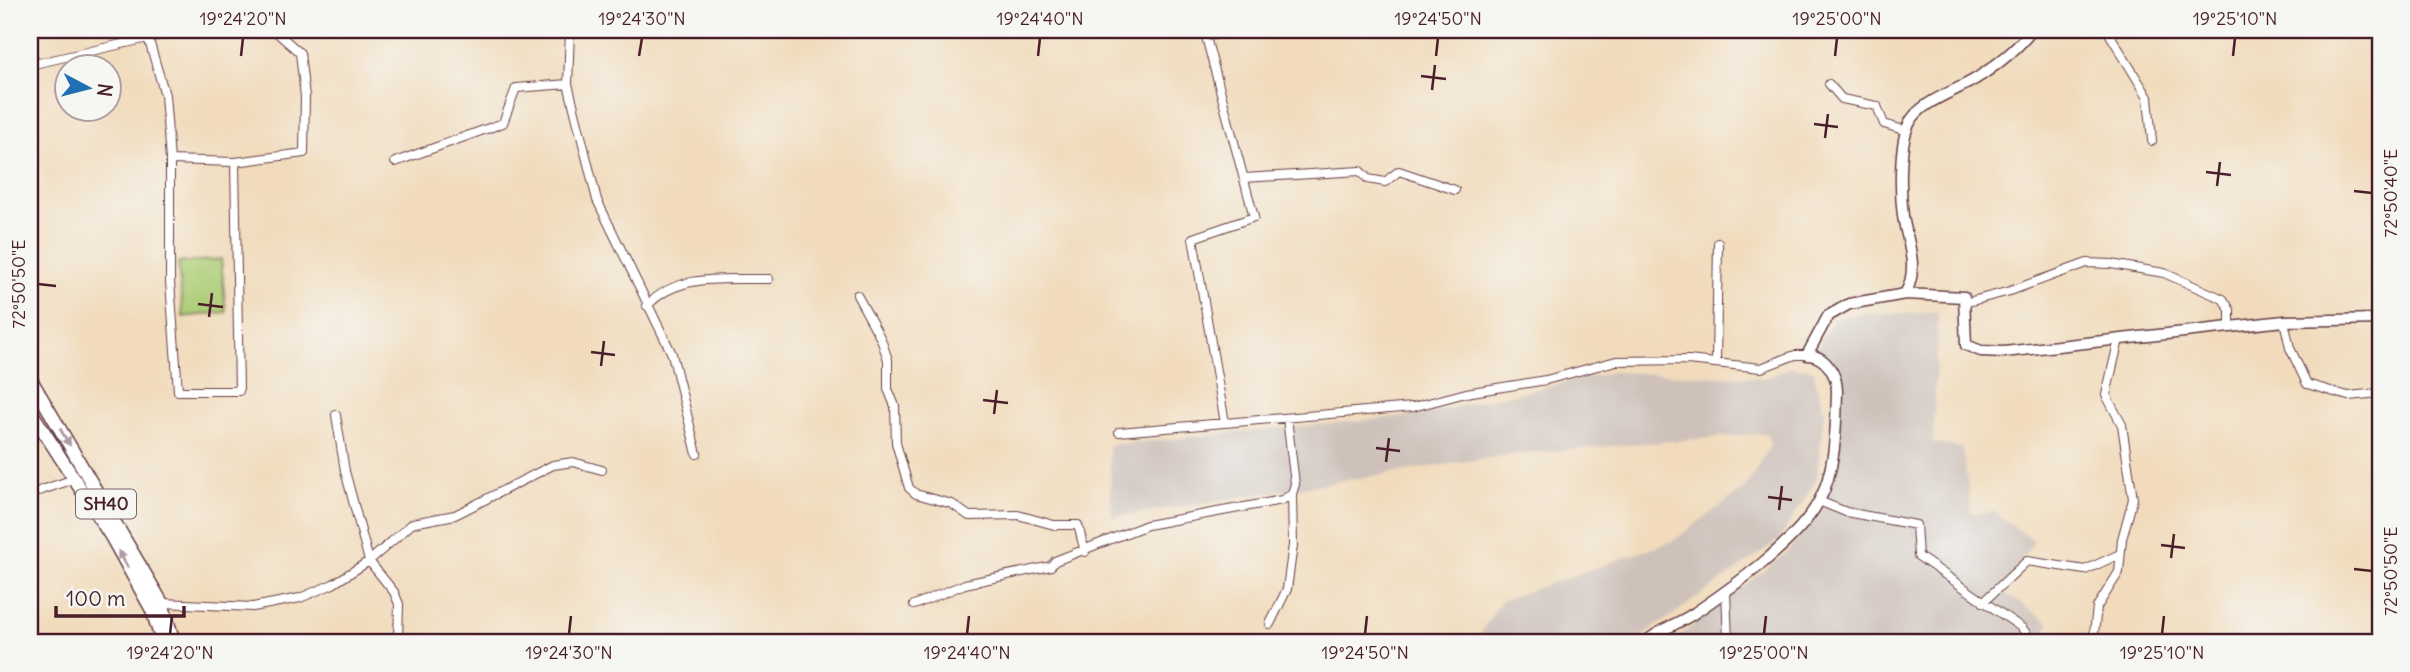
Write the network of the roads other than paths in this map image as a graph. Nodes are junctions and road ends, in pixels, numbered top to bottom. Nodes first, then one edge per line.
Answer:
1 (183, 30) edge
2 (274, 30) edge
3 (570, 30) edge
4 (1234, 30) edge
5 (2032, 30) edge
6 (2107, 30) edge
7 (148, 37) junction
8 (30, 48) edge
9 (32, 63) edge
10 (568, 84) junction
11 (1829, 84) dead end
12 (1907, 131) junction
13 (2152, 142) dead end
14 (170, 160) junction
15 (235, 162) junction
16 (395, 162) dead end
17 (1244, 178) junction
18 (1455, 190) dead end
19 (1718, 243) dead end
20 (769, 279) dead end
21 (1905, 294) junction
22 (857, 295) dead end
23 (1964, 303) junction
24 (647, 306) junction
25 (2380, 319) edge
26 (2284, 321) junction
27 (2230, 327) junction
28 (2119, 340) junction
29 (1807, 355) junction
30 (1716, 363) junction
31 (30, 378) edge
32 (2380, 393) edge
33 (30, 410) edge
34 (336, 415) dead end
35 (1287, 418) junction
36 (1225, 423) junction
37 (1119, 432) dead end
38 (697, 454) dead end
39 (602, 470) dead end
40 (74, 480) junction
41 (30, 494) edge
42 (1292, 494) junction
43 (1819, 501) junction
44 (1085, 552) junction
45 (2120, 554) junction
46 (369, 561) junction
47 (1726, 591) junction
48 (1983, 602) junction
49 (162, 603) junction
50 (915, 605) dead end
51 (1270, 625) dead end
52 (173, 641) edge
53 (398, 642) edge
54 (1646, 642) edge
55 (1728, 642) edge
56 (2027, 642) edge
57 (2092, 642) edge

1 - 7 street
2 - 15 street
3 - 10 street
4 - 17 street
5 - 12 street
6 - 13 street
7 - 9 street
7 - 14 street
8 - 9 street
10 - 16 street
10 - 24 street
11 - 12 street
12 - 21 street
14 - 15 street
14 - 15 street
17 - 18 street
17 - 36 street
19 - 30 street
20 - 24 street
21 - 23 street
21 - 29 street
22 - 44 street
23 - 27 street
23 - 28 street
24 - 38 street
25 - 26 street
26 - 27 street
26 - 32 street
27 - 28 street
28 - 45 street
29 - 30 street
29 - 43 street
30 - 35 street
31 -> 49 main road, SH40
33 - 40 main road, SH40
34 - 46 street
35 - 36 street
35 - 42 street
36 - 37 street
39 - 46 street
40 - 41 street
52 -> 40 main road, SH40
42 - 44 street
42 - 51 street
43 - 47 street
43 - 48 street
44 - 50 street
45 - 48 street
45 - 57 street
46 - 49 street
46 - 53 street
47 - 54 street
47 - 55 street
48 - 56 street
49 - 52 main road, SH40

